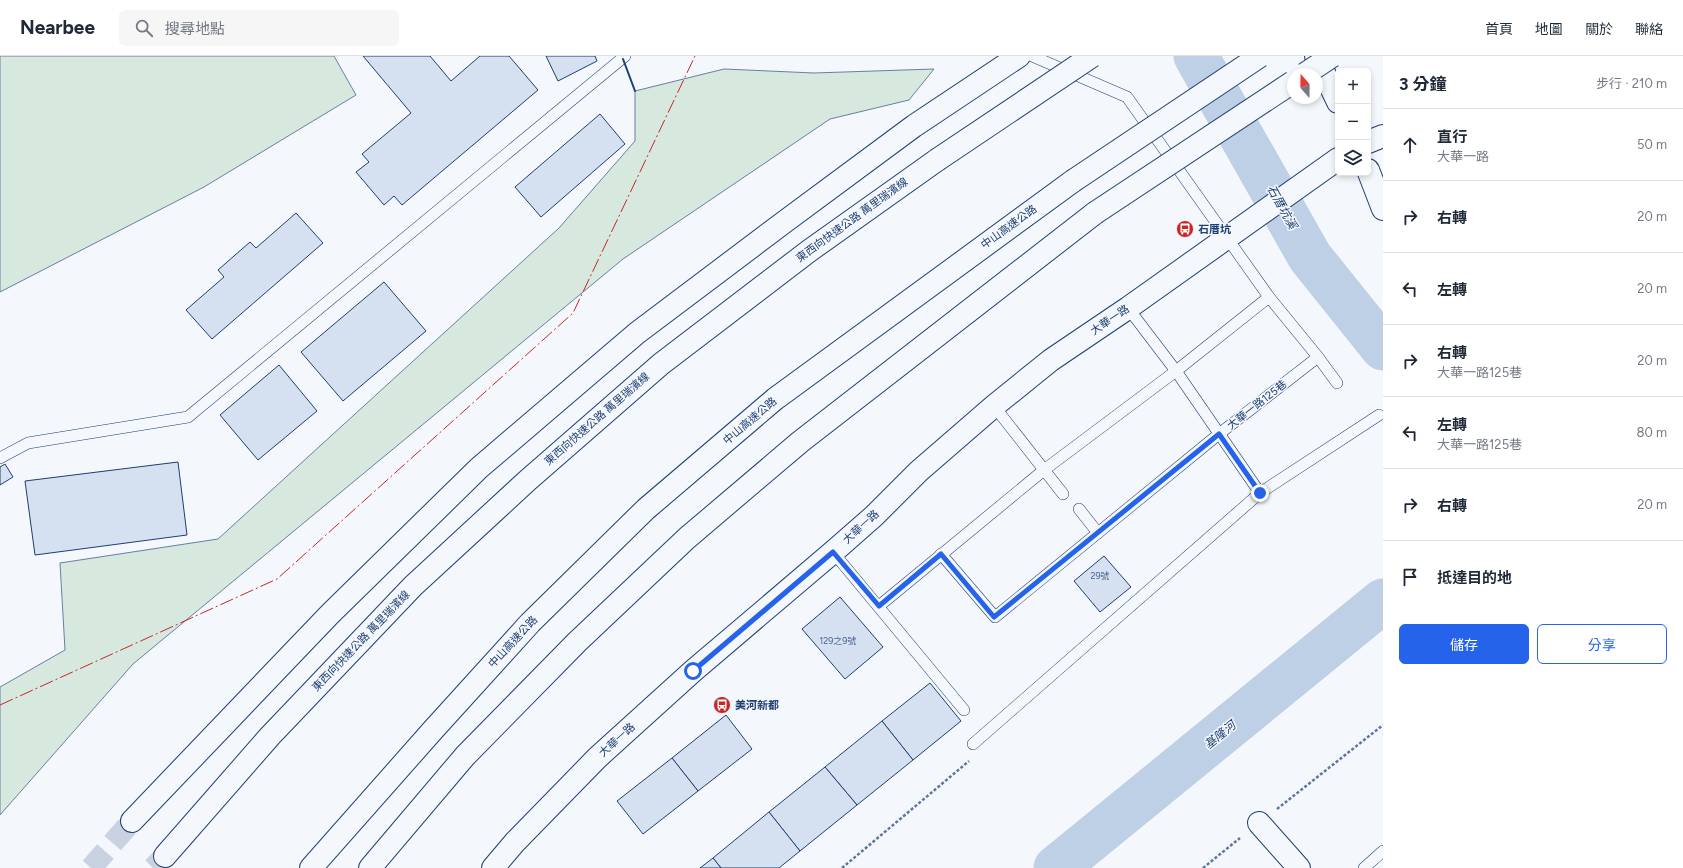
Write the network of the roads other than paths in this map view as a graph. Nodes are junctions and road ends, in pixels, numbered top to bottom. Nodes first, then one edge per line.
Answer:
1 (625, 56) edge
2 (1019, 56) edge
3 (1032, 56) edge
4 (1092, 56) edge
5 (1260, 56) edge
6 (1316, 56) edge
7 (1332, 56) edge
8 (1314, 68) edge
9 (1287, 86) edge
10 (1335, 96) edge
11 (1383, 136) edge
12 (1371, 141) edge
13 (1334, 162) edge
14 (1370, 176) edge
15 (1383, 209) edge
16 (1227, 238) junction
17 (1269, 297) junction
18 (1128, 308) junction
19 (1318, 357) junction
20 (1176, 371) junction
21 (1337, 383) dead end
22 (994, 406) junction
23 (1379, 416) dead end
24 (1219, 434) junction
25 (0, 458) edge
26 (1044, 470) junction
27 (1260, 493) junction
28 (1063, 494) dead end
29 (1079, 509) dead end
30 (1098, 533) junction
31 (833, 552) junction
32 (941, 554) junction
33 (879, 606) junction
34 (964, 710) dead end
35 (973, 744) dead end
36 (132, 821) tunnel mouth
37 (1259, 823) road end
38 (1383, 851) edge
39 (165, 856) tunnel mouth
40 (311, 868) edge
41 (370, 868) edge
42 (493, 868) edge
43 (1298, 868) edge
44 (1364, 868) edge

1 - 25 lane
2 - 36 main road
3 - 16 lane
4 - 39 main road, 東西向快速公路 萬里瑞濱線, bridge
5 - 40 main road, 中山高速公路, bridge
6 - 10 main road
7 - 8 main road, bridge
9 - 41 main road, bridge
11 - 12 main road
13 - 16 main road, 大華一路
14 - 15 main road
16 - 17 lane
16 - 18 main road, 大華一路
17 - 19 lane
17 - 20 lane
18 - 20 lane
18 - 22 main road, 大華一路
19 - 21 lane
19 - 24 lane, 大華一路125巷
20 - 24 lane
20 - 26 lane
22 - 26 lane
22 - 31 main road, 大華一路
23 - 27 lane
24 - 27 lane
24 - 30 lane, 大華一路125巷
26 - 28 lane
26 - 32 lane
27 - 35 lane
29 - 30 lane
30 - 32 lane, 大華一路125巷
31 - 33 lane
31 - 42 main road, 大華一路
32 - 33 lane
33 - 34 lane
37 - 43 main road
38 - 44 lane

